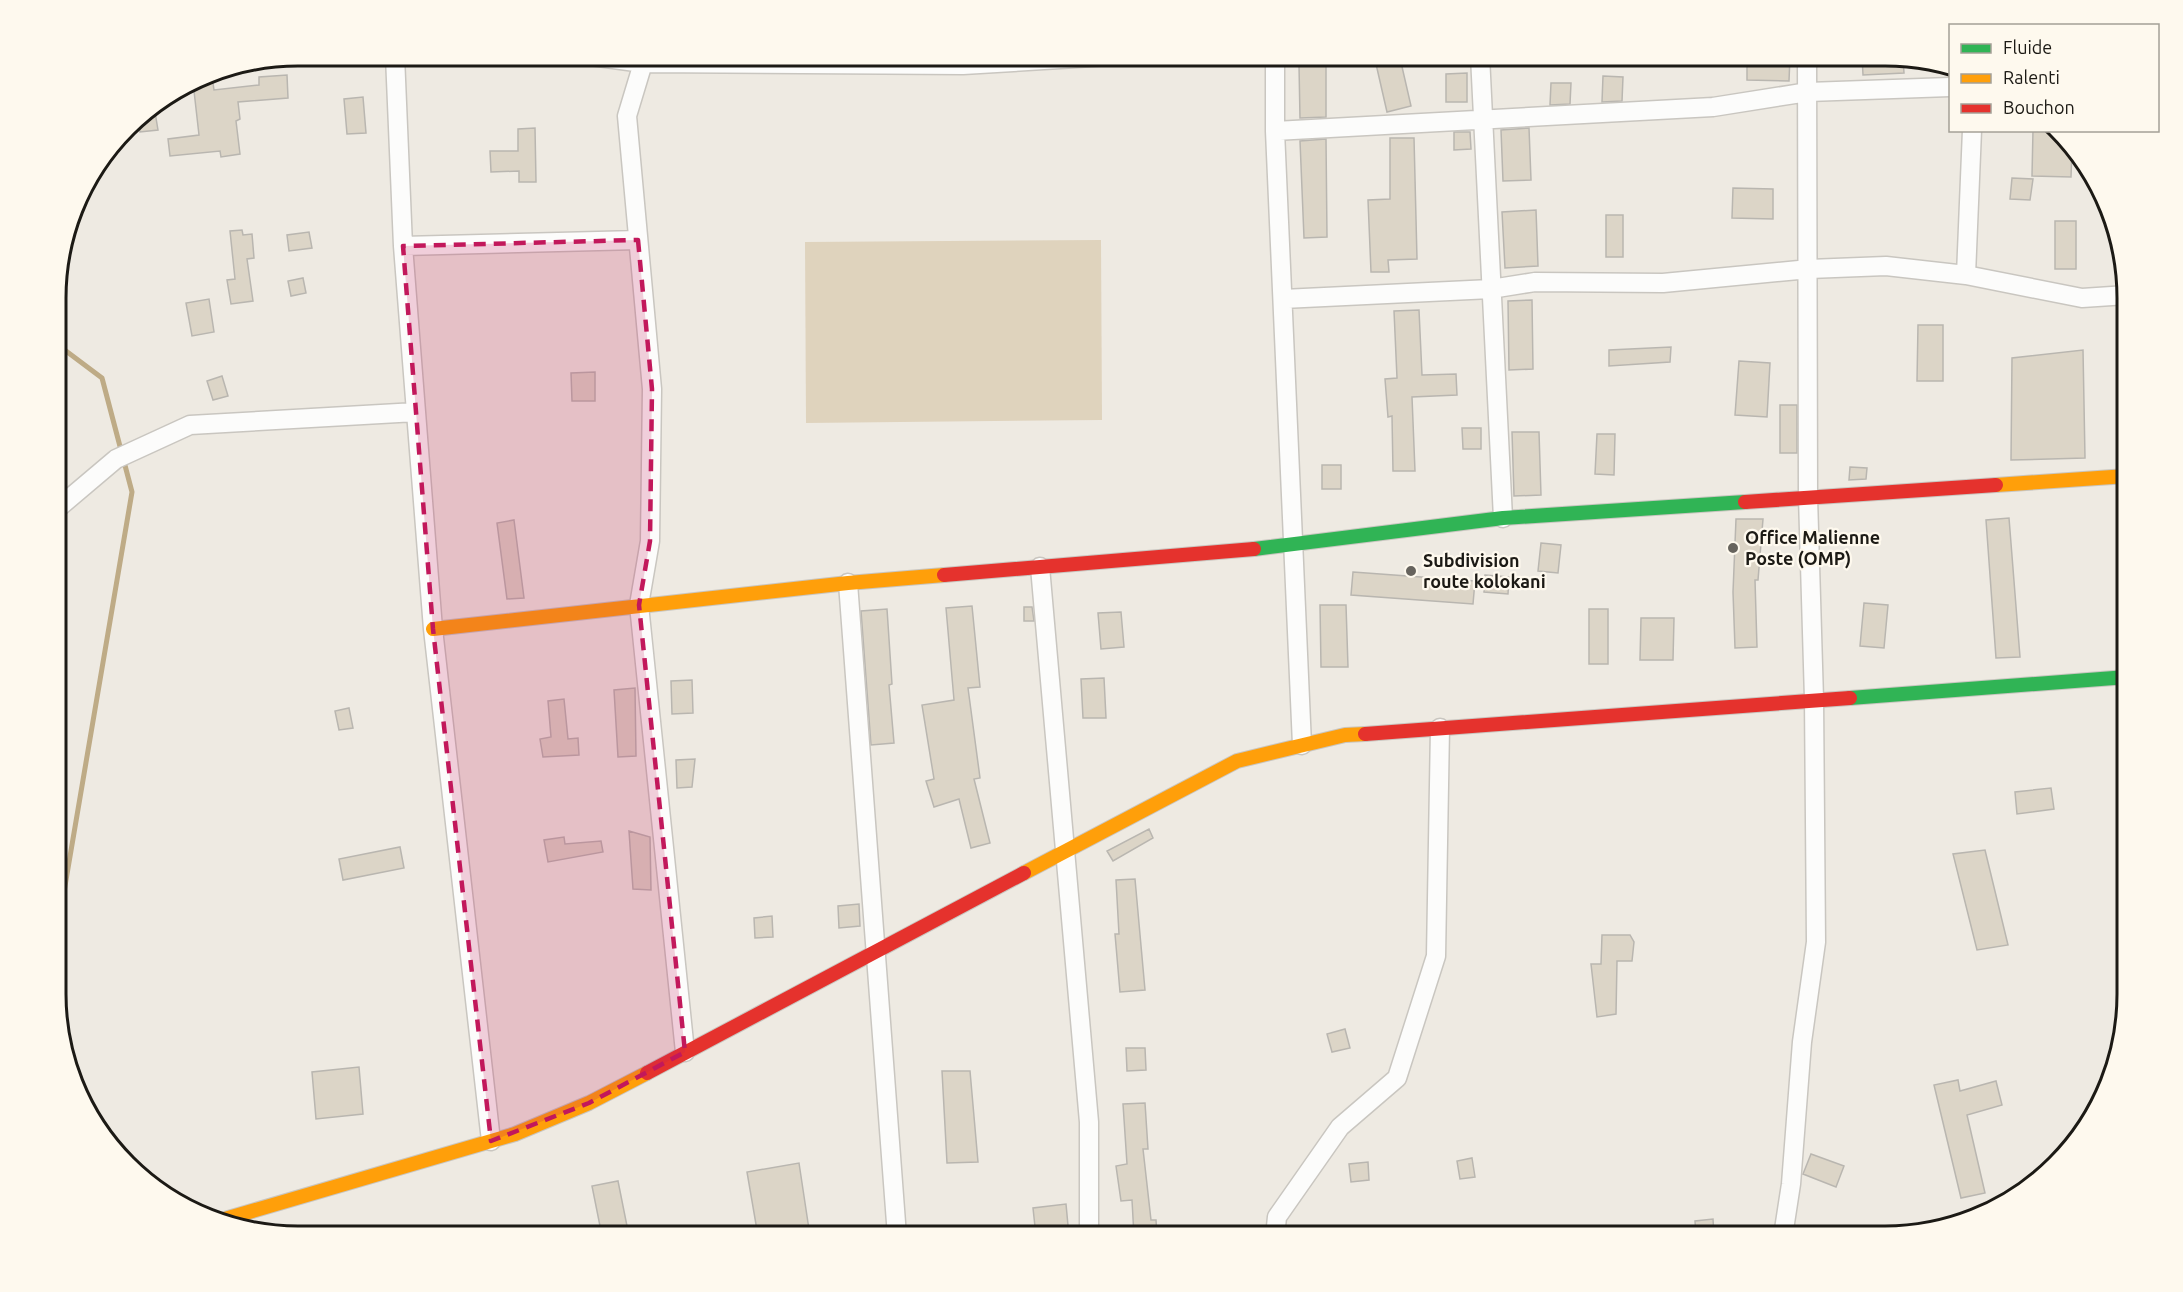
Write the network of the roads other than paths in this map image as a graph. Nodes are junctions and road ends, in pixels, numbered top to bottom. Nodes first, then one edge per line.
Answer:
1 (395, 66) edge
2 (642, 66) edge
3 (1275, 66) edge
4 (1480, 66) edge
5 (1807, 66) edge
6 (1949, 87) edge
7 (1808, 92) junction
8 (1483, 121) junction
9 (1275, 131) junction
10 (1972, 132) edge
11 (638, 240) junction
12 (403, 246) junction
13 (1809, 269) junction
14 (1965, 275) junction
15 (1491, 289) junction
16 (2117, 296) edge
17 (1284, 299) junction
18 (416, 412) junction
19 (2117, 477) edge
20 (1808, 497) junction
21 (66, 501) edge
22 (1503, 518) junction
23 (1292, 546) junction
24 (1040, 567) junction
25 (848, 583) junction
26 (639, 605) junction
27 (433, 629) junction
28 (2117, 678) edge
29 (1814, 699) junction
30 (1440, 728) junction
31 (1302, 745) junction
32 (1066, 850) junction
33 (874, 952) junction
34 (685, 1052) junction
35 (491, 1141) junction
36 (233, 1217) edge
37 (896, 1226) edge
38 (1089, 1226) edge
39 (1276, 1226) edge
40 (1785, 1226) edge

1 - 12 street
2 - 11 street
3 - 9 street
4 - 8 street
5 - 7 street
6 - 7 street
7 - 8 street
7 - 13 street
8 - 9 street
8 - 15 street
9 - 17 street
10 - 14 street
11 - 12 street
11 - 26 street
12 - 18 street
13 - 14 street
13 - 15 street
13 - 20 street
14 - 16 street
15 - 17 street
15 - 22 street
17 - 23 street
18 - 21 street
18 - 27 street
19 - 20 main road
20 - 22 main road
20 - 29 street
22 - 23 main road
23 - 24 main road
23 - 31 street
24 - 25 main road
24 - 32 street
25 - 26 main road
25 - 33 street
26 - 27 main road
26 - 34 street
27 - 35 street
28 - 29 main road
29 - 30 main road
29 - 40 street
30 - 31 main road
30 - 39 street
31 - 32 main road
32 - 33 main road
32 - 38 street
33 - 34 main road
33 - 37 street
34 - 35 main road
35 - 36 main road

